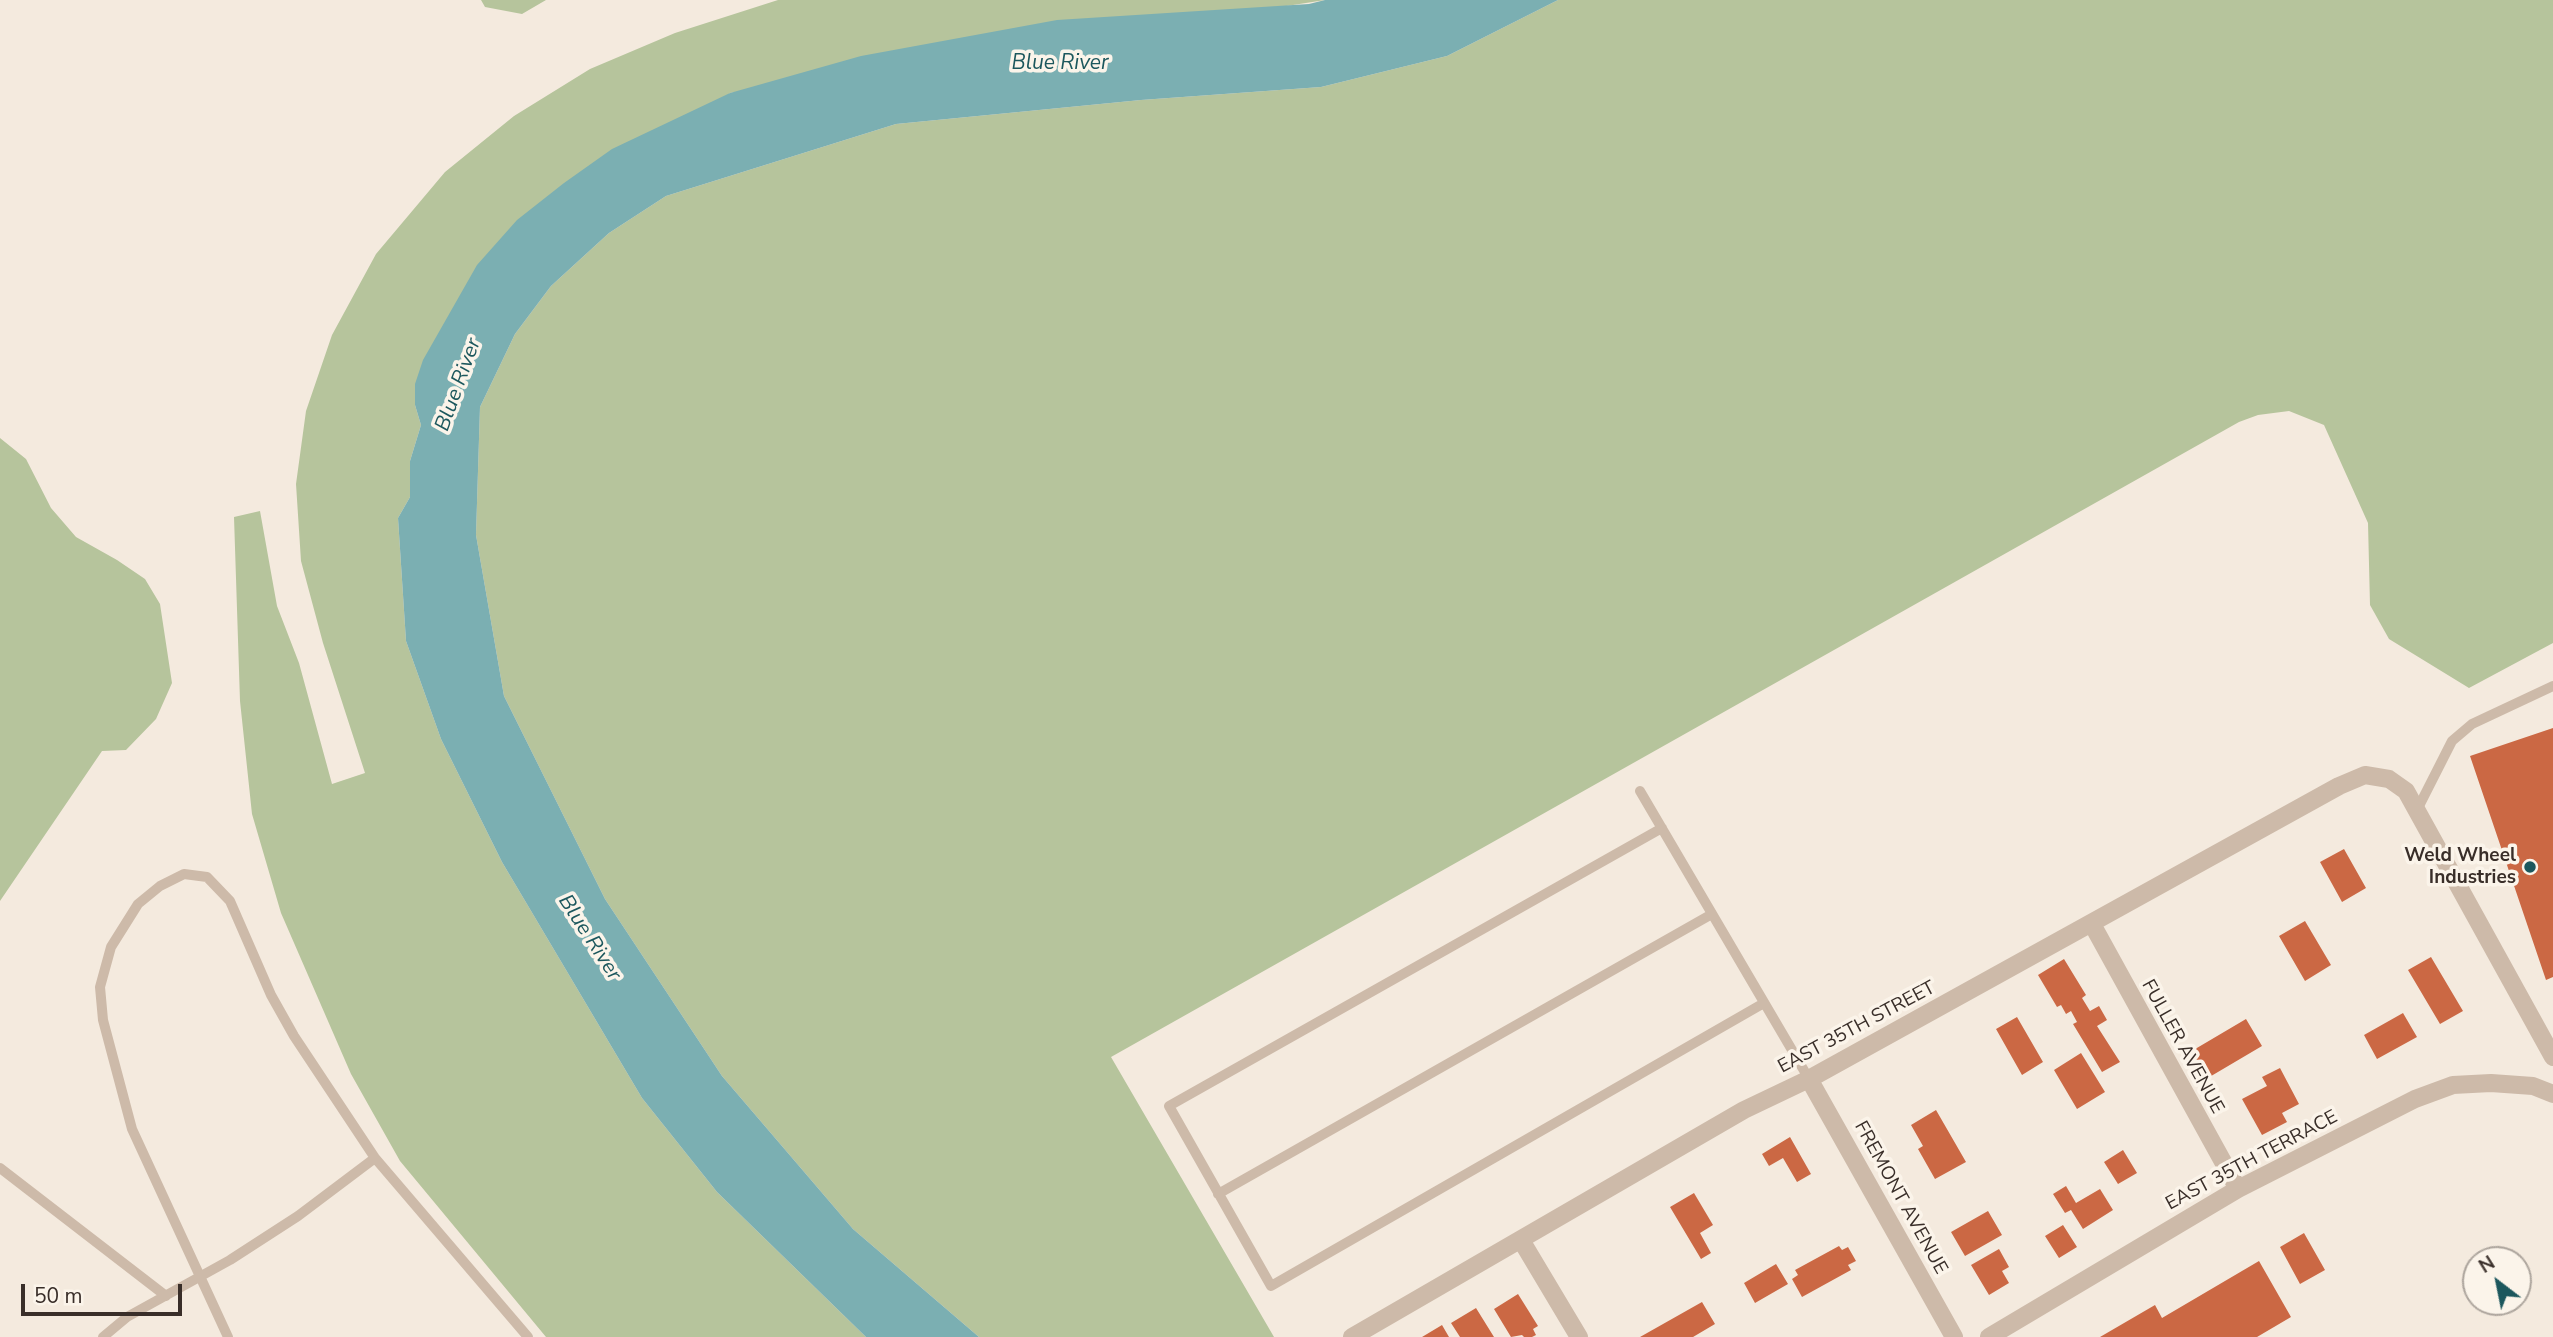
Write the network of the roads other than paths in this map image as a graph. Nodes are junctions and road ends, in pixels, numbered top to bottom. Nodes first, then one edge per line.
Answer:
1 (2553, 686) edge
2 (1640, 791) dead end
3 (2417, 810) junction
4 (1662, 828) junction
5 (1712, 915) junction
6 (2092, 924) junction
7 (1764, 1003) junction
8 (2553, 1057) edge
9 (1809, 1079) junction
10 (2553, 1094) edge
11 (375, 1158) junction
12 (0, 1168) edge
13 (2238, 1189) junction
14 (1219, 1194) junction
15 (1521, 1240) junction
16 (201, 1277) junction
17 (166, 1296) junction
18 (103, 1337) edge
19 (228, 1337) edge
20 (528, 1337) edge
21 (1352, 1337) edge
22 (1579, 1337) edge
23 (1954, 1337) edge
24 (1989, 1337) edge

1 - 3 lane
2 - 4 lane
3 - 6 street, EAST 35TH STREET
3 - 8 street
4 - 5 lane
4 - 14 lane
5 - 7 lane
5 - 14 lane
6 - 9 street, EAST 35TH STREET
6 - 13 street, FULLER AVENUE
7 - 9 lane
7 - 14 lane
9 - 15 street, EAST 35TH STREET
9 - 23 street, FREMONT AVENUE
10 - 13 street, EAST 35TH TERRACE
11 - 16 lane
11 - 16 lane
11 - 20 lane
12 - 17 lane
13 - 24 street, EAST 35TH TERRACE
15 - 21 street, EAST 35TH STREET
15 - 22 street
16 - 17 lane
16 - 19 lane
17 - 18 lane

